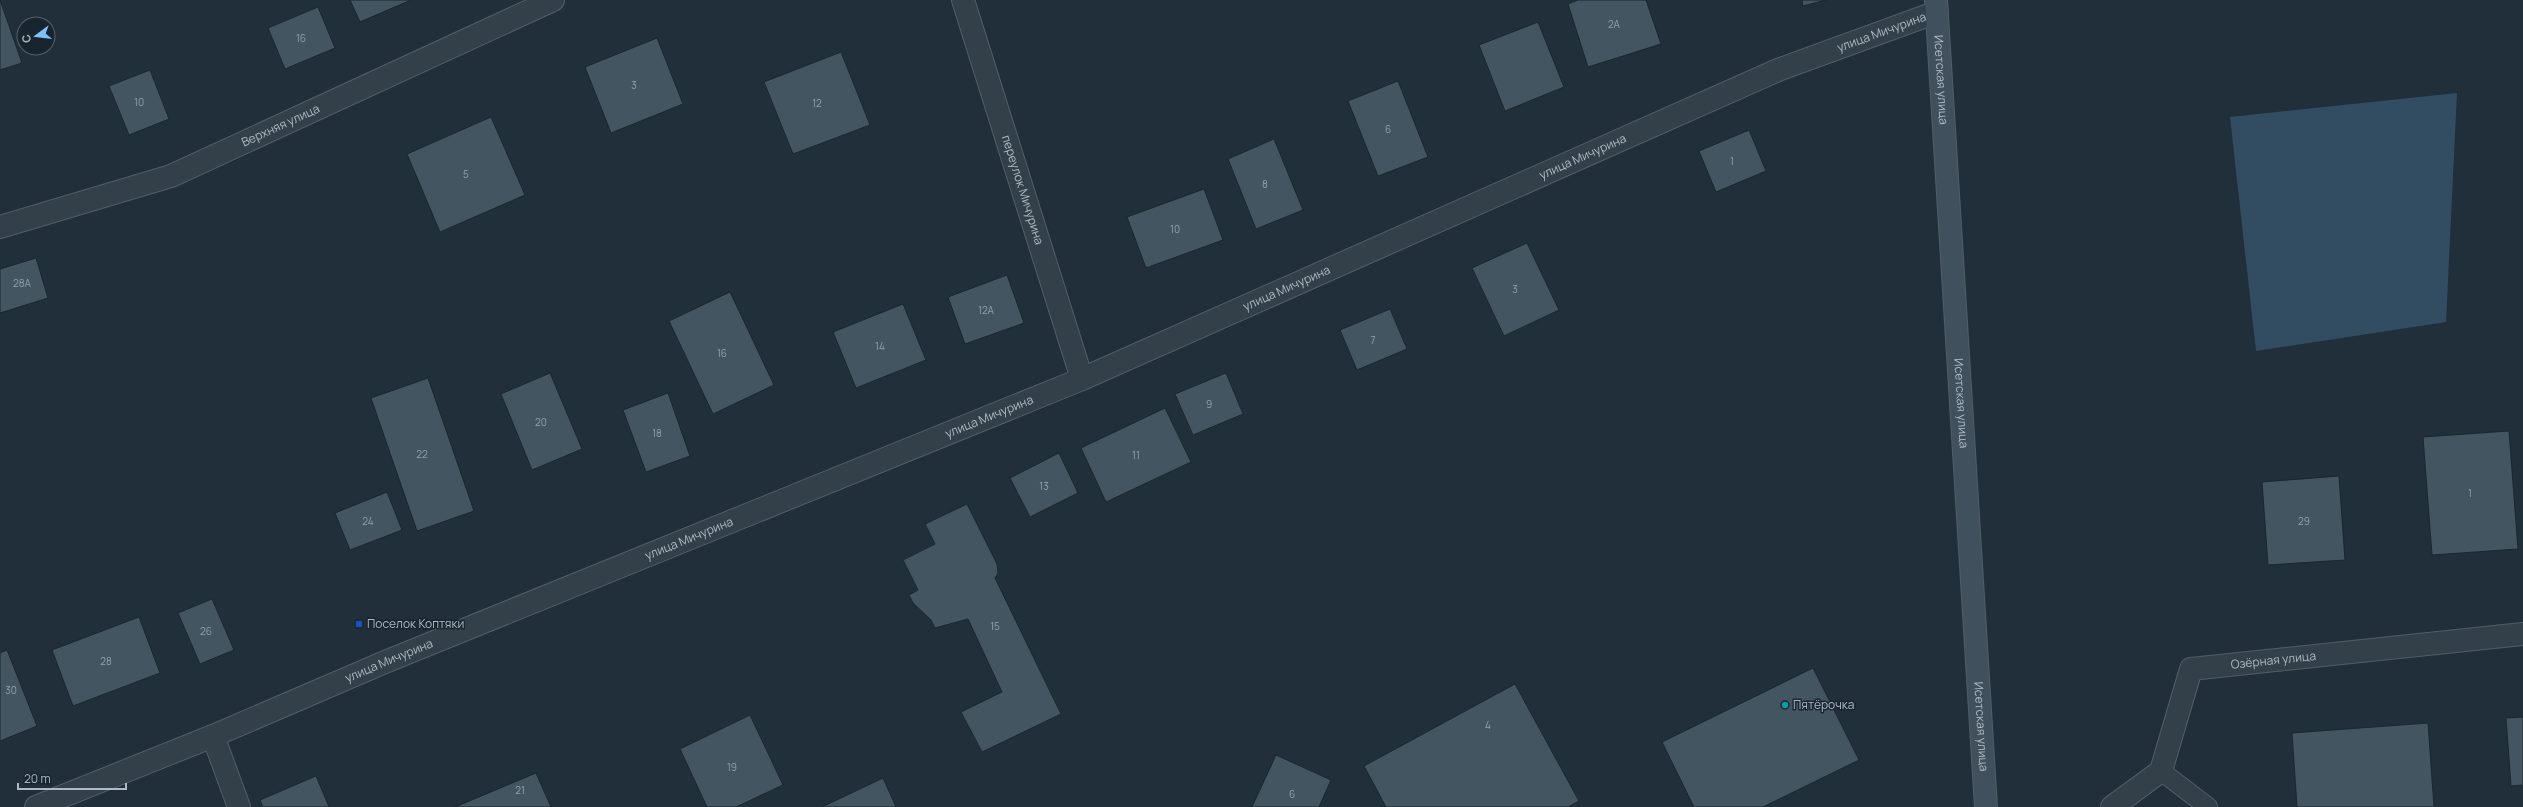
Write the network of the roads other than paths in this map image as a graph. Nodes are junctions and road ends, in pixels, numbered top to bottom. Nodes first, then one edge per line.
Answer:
1 (553, 0) edge
2 (963, 0) edge
3 (1937, 6) edge
4 (0, 227) edge
5 (1082, 380) junction
6 (2523, 634) edge
7 (213, 736) junction
8 (2161, 772) junction
9 (36, 807) edge
10 (239, 807) edge
11 (1986, 807) edge
12 (2112, 807) edge
13 (2208, 807) edge

1 - 4 street, Верхняя улица
2 - 5 street, переулок Мичурина
3 - 5 street, улица Мичурина
3 - 11 main road, Исетская улица
5 - 7 street, улица Мичурина
6 - 8 street, Озёрная улица
7 - 9 street, улица Мичурина
7 - 10 street
8 - 12 street
8 - 13 lane

